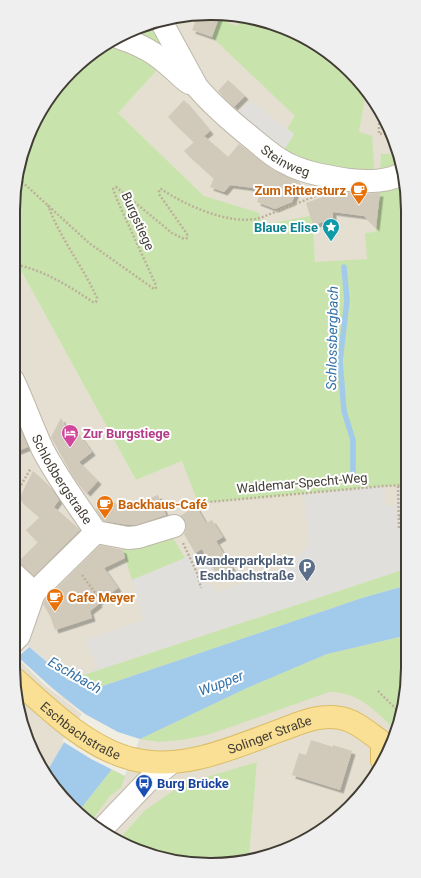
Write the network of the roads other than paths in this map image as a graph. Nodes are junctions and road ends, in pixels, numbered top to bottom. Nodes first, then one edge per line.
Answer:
1 (163, 26) edge
2 (126, 40) edge
3 (197, 87) junction
4 (397, 176) edge
5 (20, 396) edge
6 (174, 526) road end
7 (96, 532) junction
8 (20, 580) edge
9 (34, 593) junction
10 (20, 629) edge
11 (21, 685) edge
12 (383, 748) edge
13 (132, 759) joint
14 (171, 763) junction
15 (105, 826) edge

1 - 3 street, Steinweg
2 - 3 street, Steinweg
3 - 4 street, Steinweg
5 - 7 street, Schloßbergstraße
6 - 7 street, Schloßbergstraße
7 - 9 street, Schloßbergstraße
8 - 9 street
9 - 10 street, Schloßbergstraße
11 - 13 main road, Eschbachstraße
12 - 14 main road, Solinger Straße
13 - 14 main road, Solinger Straße
14 - 15 street

